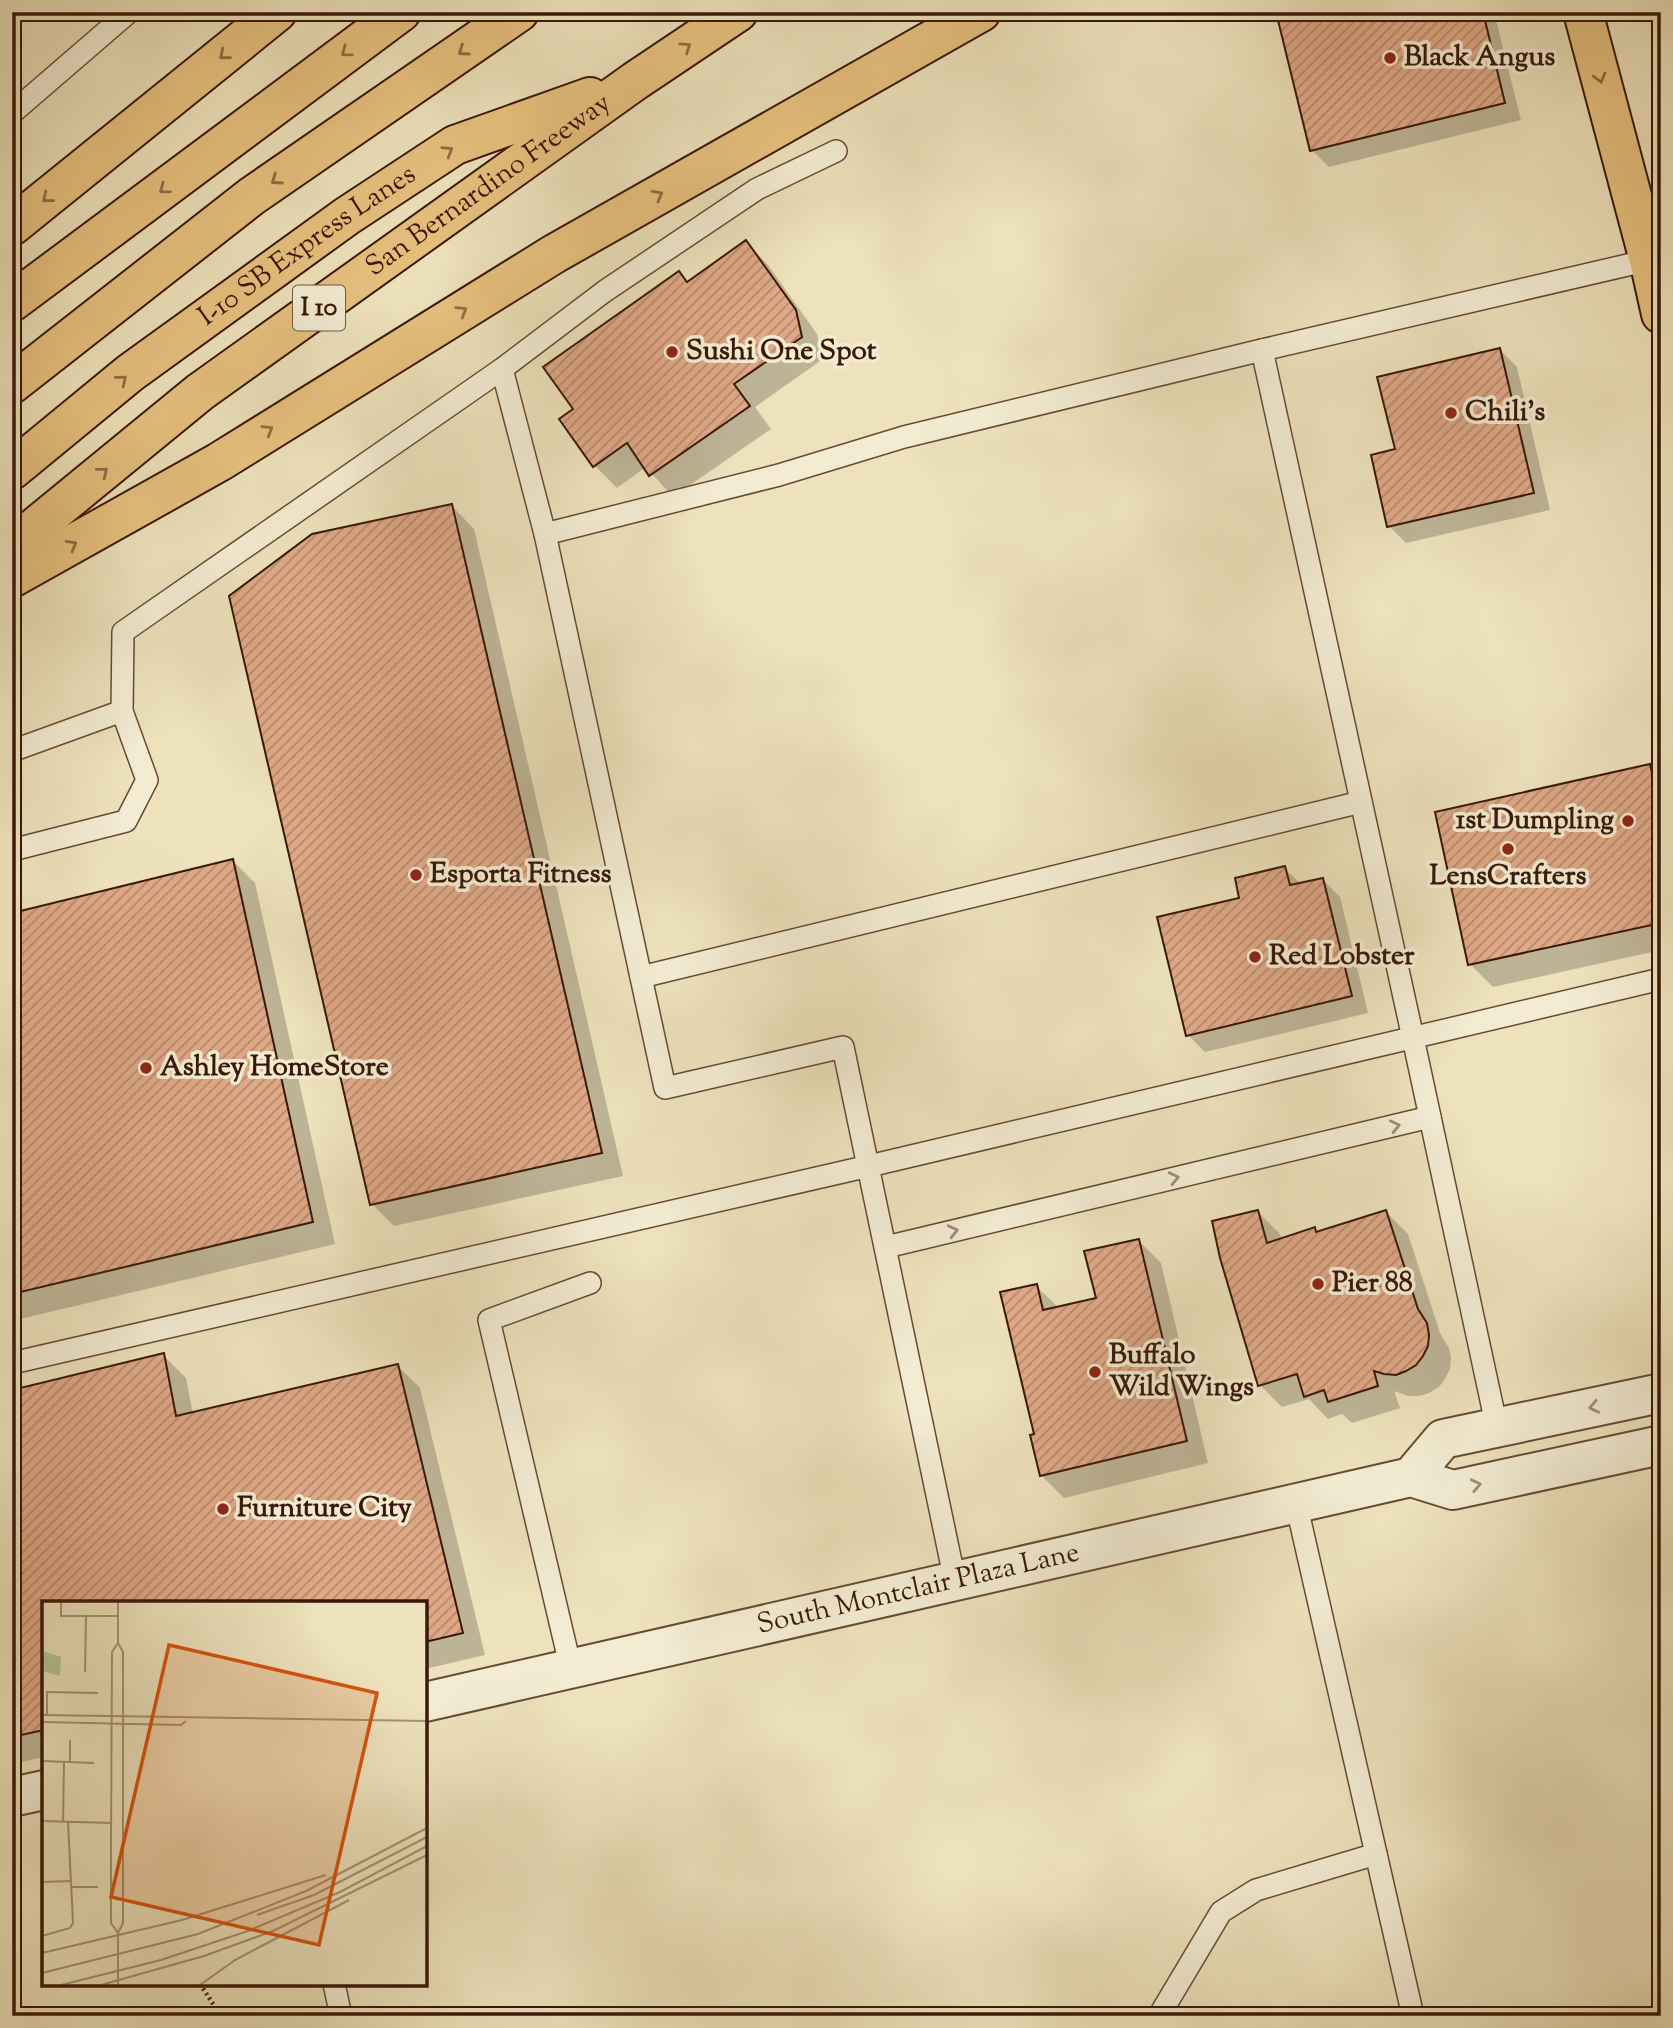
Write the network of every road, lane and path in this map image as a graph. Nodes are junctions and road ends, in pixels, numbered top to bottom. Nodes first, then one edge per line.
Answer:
1 (129, 12) edge
2 (277, 12) edge
3 (401, 12) edge
4 (519, 12) edge
5 (738, 12) edge
6 (981, 12) edge
7 (1583, 12) edge
8 (635, 81) junction
9 (12, 113) edge
10 (836, 152) dead end
11 (12, 226) edge
12 (1648, 260) junction
13 (12, 302) edge
14 (1661, 314) edge
15 (1262, 350) junction
16 (502, 369) junction
17 (12, 384) edge
18 (12, 470) edge
19 (545, 534) junction
20 (12, 547) edge
21 (12, 578) edge
22 (122, 711) junction
23 (12, 753) edge
24 (1361, 802) junction
25 (12, 850) edge
26 (641, 977) junction
27 (1661, 979) edge
28 (1413, 1038) junction
29 (1430, 1117) junction
30 (869, 1166) junction
31 (886, 1247) junction
32 (590, 1283) dead end
33 (12, 1363) edge
34 (1661, 1392) edge
35 (1497, 1428) junction
36 (1661, 1445) edge
37 (1411, 1477) junction
38 (1296, 1503) junction
39 (955, 1581) junction
40 (570, 1670) junction
41 (427, 1702) edge
42 (42, 1790) edge
43 (12, 1797) edge
44 (1376, 1854) junction
45 (201, 1986) edge
46 (334, 1986) edge
47 (221, 2016) edge
48 (341, 2016) edge
49 (1160, 2016) edge
50 (1413, 2016) edge

1 - 9 lane
2 -> 11 main road
3 -> 13 main road
4 -> 17 main road
8 -> 5 main road, San Bernardino Freeway / I 10
21 -> 6 main road
7 -> 12 main road
18 -> 8 main road, I-10 SB Express Lanes
20 -> 8 main road, San Bernardino Freeway / I 10
10 - 16 lane
12 - 14 main road
12 - 15 lane
15 - 19 lane
15 - 24 lane
16 - 19 lane
16 - 22 lane
19 - 26 lane
22 - 23 lane
22 - 25 lane
24 - 26 lane
24 - 28 lane
26 - 30 lane
27 - 28 lane
28 - 29 lane
28 - 30 lane
31 -> 29 lane
29 - 35 lane
30 - 31 lane
30 - 33 lane
31 - 39 lane
32 - 40 lane
34 -> 35 street
35 - 37 street
37 -> 36 street, South Montclair Plaza Lane
37 - 38 street, South Montclair Plaza Lane
38 - 39 street, South Montclair Plaza Lane
38 - 44 lane
39 - 40 street, South Montclair Plaza Lane
40 - 41 street, South Montclair Plaza Lane
42 - 43 street
44 - 49 lane
44 - 50 lane
45 - 47 path
46 - 48 lane

